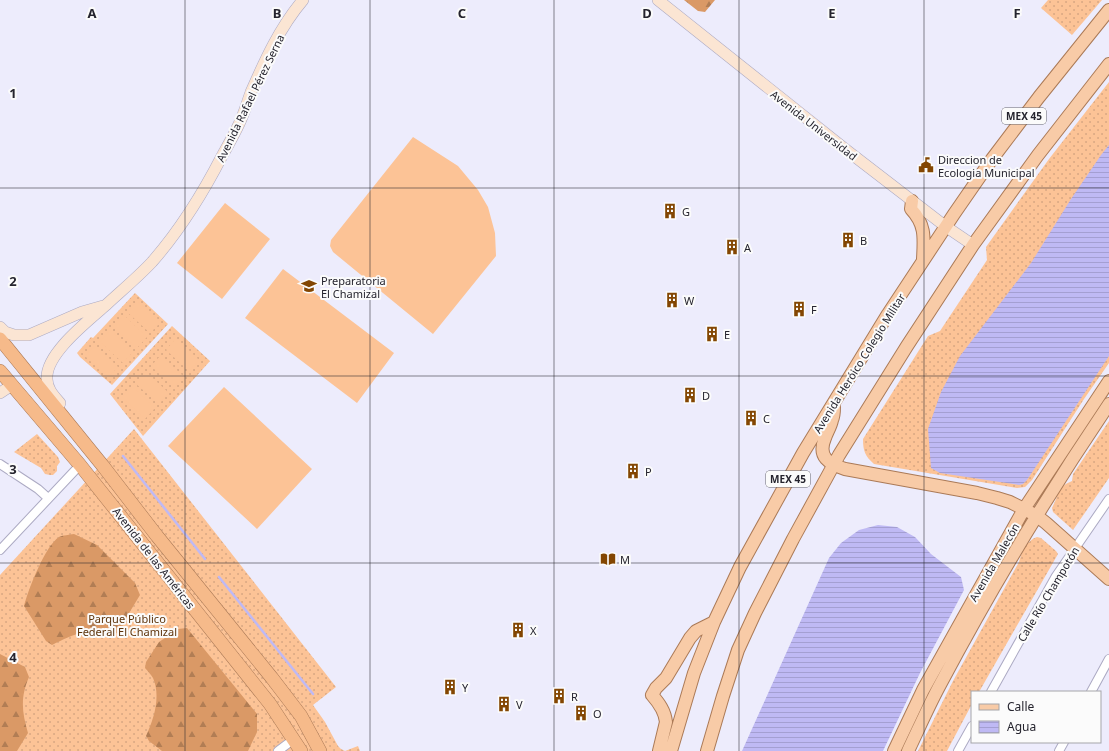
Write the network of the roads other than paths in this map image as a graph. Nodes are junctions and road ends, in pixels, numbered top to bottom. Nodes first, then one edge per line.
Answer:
1 (303, 0) edge
2 (658, 0) edge
3 (1109, 10) edge
4 (1109, 64) edge
5 (912, 201) junction
6 (945, 226) junction
7 (974, 245) junction
8 (923, 260) junction
9 (105, 305) junction
10 (0, 327) edge
11 (0, 339) edge
12 (0, 371) edge
13 (1109, 381) edge
14 (12, 385) junction
15 (0, 393) edge
16 (835, 400) junction
17 (1109, 404) edge
18 (93, 454) junction
19 (0, 464) edge
20 (833, 465) junction
21 (80, 466) junction
22 (48, 498) junction
23 (1109, 499) edge
24 (1024, 509) junction
25 (1036, 516) junction
26 (157, 536) junction
27 (1075, 548) junction
28 (0, 550) edge
29 (1109, 580) edge
30 (714, 622) junction
31 (1109, 659) edge
32 (992, 691) edge
33 (1092, 691) edge
34 (971, 728) edge
35 (294, 739) junction
36 (278, 751) edge
37 (301, 751) edge
38 (320, 751) edge
39 (659, 751) edge
40 (672, 751) edge
41 (707, 751) edge
42 (894, 751) edge
43 (908, 751) edge
44 (958, 751) edge

1 - 9 main road, Avenida Rafael Pérez Serna
2 - 5 main road, Avenida Universidad
3 - 6 main road, Avenida Heróico Colegio Militar / MEX 45
4 - 7 main road, MEX 45
5 - 6 main road, Avenida Universidad
5 - 8 main road
6 - 7 main road, Avenida Universidad
6 - 8 main road, Avenida Heróico Colegio Militar / MEX 45
7 - 20 main road, MEX 45
8 - 16 main road, Avenida Heróico Colegio Militar / MEX 45
9 - 10 main road
9 - 18 main road, Avenida Rafael Pérez Serna
11 - 18 highway, Avenida de las Américas
12 - 14 highway, Avenida de las Américas
13 - 24 main road, Avenida Malecón
14 - 15 main road
14 - 21 highway, Avenida de las Américas
16 - 20 main road
16 - 30 main road, Avenida Heróico Colegio Militar / MEX 45
17 - 25 main road, Avenida Malecón
18 - 26 highway, Avenida de las Américas
19 - 22 street
20 - 24 main road
20 - 41 main road, MEX 45
21 - 22 street
21 - 26 highway
21 - 35 highway, Avenida de las Américas
22 - 28 street
23 - 27 street, Calle Río Champotón
24 - 25 main road
24 - 42 main road, Avenida Malecón
25 - 27 main road
25 - 43 main road, Avenida Malecón
26 - 38 highway, Avenida de las Américas
27 - 29 main road
27 - 32 street, Calle Río Champotón
30 - 39 main road
30 - 40 main road, Avenida Heróico Colegio Militar / MEX 45
31 - 33 street
34 - 44 street
35 - 36 street
35 - 37 highway, Avenida de las Américas

